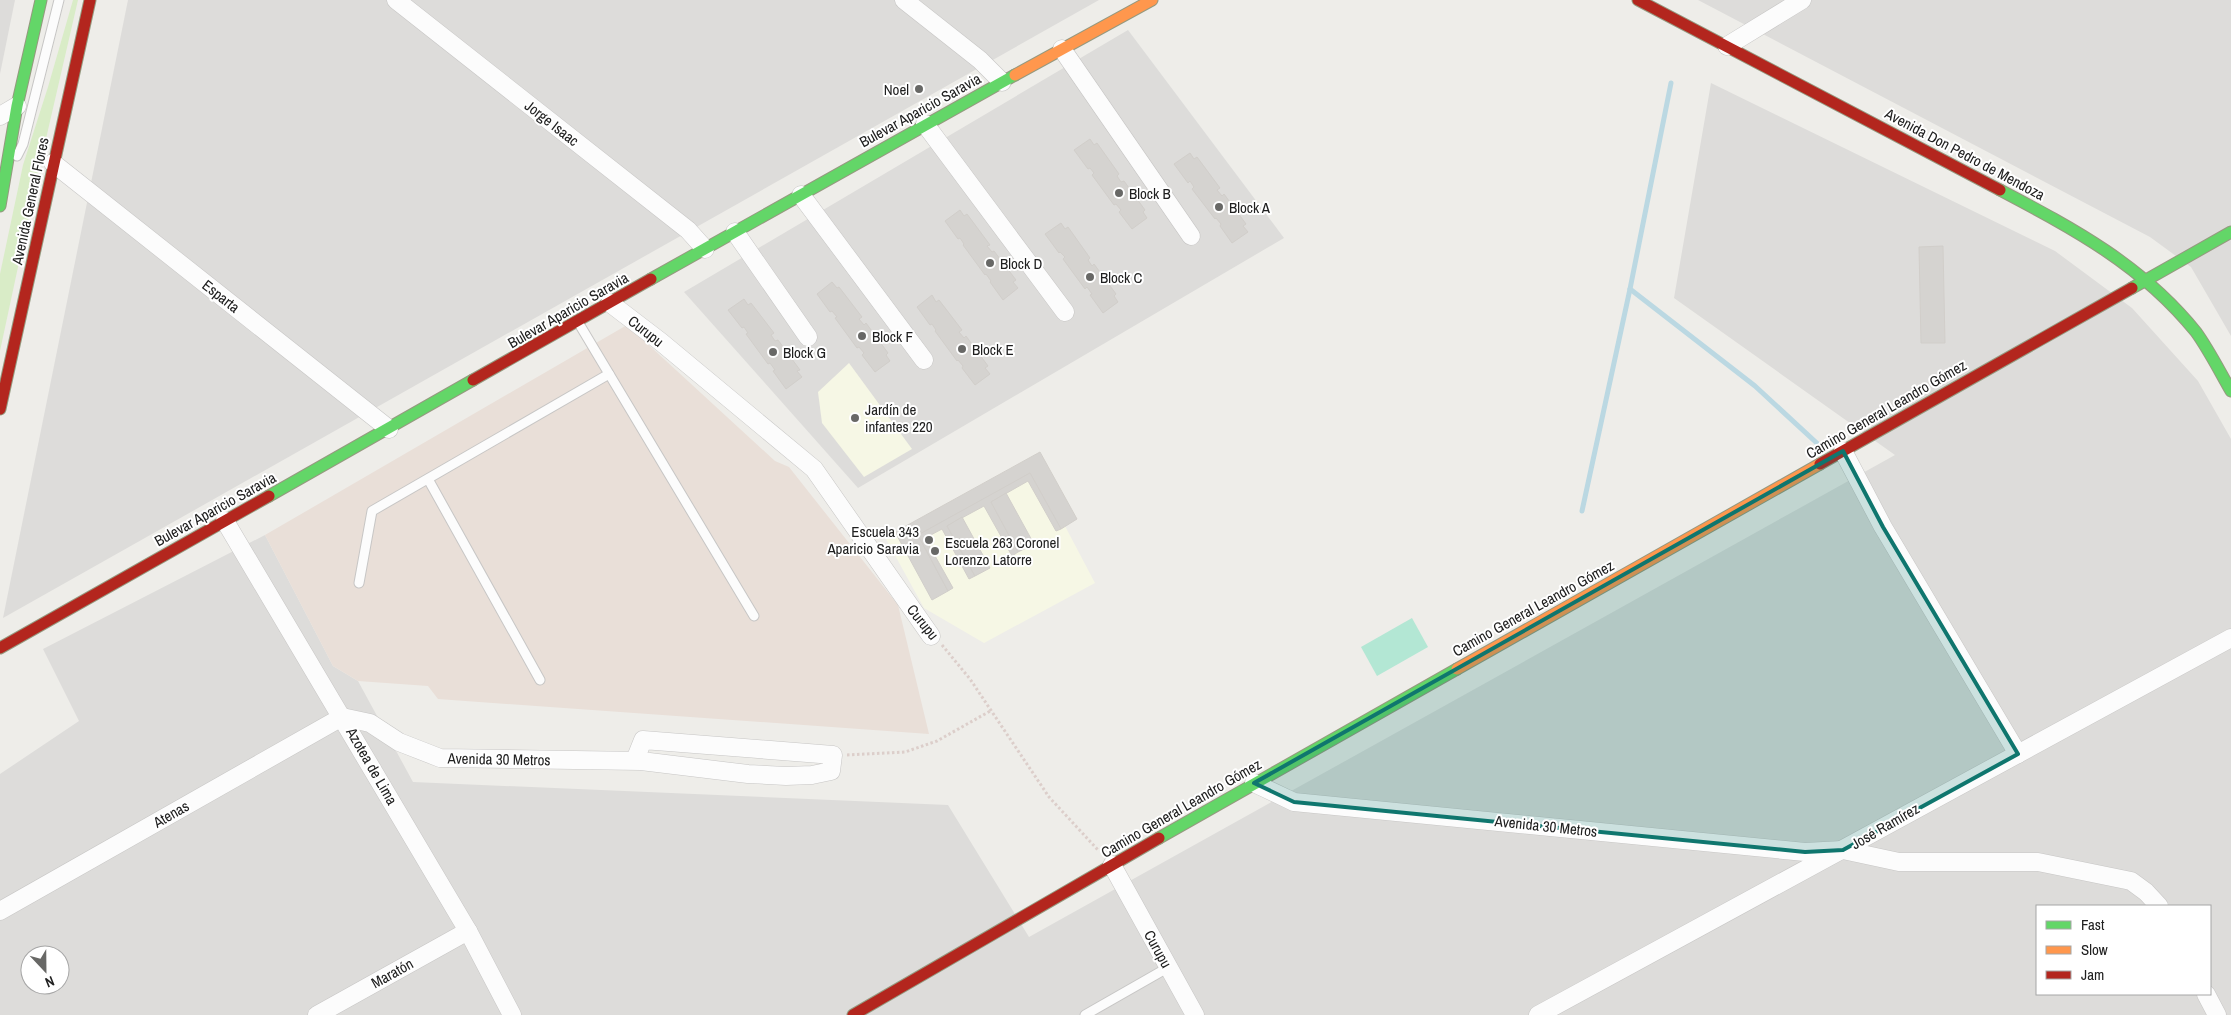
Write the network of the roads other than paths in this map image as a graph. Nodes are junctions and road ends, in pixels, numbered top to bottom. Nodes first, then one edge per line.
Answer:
1 (40, 0) edge
2 (59, 0) edge
3 (90, 0) edge
4 (396, 0) edge
5 (904, 0) edge
6 (1152, 0) edge
7 (1638, 0) edge
8 (1802, 0) edge
9 (1726, 46) junction
10 (1062, 49) junction
11 (1002, 82) junction
12 (18, 106) junction
13 (0, 116) edge
14 (925, 124) junction
15 (53, 164) junction
16 (6, 176) junction
17 (801, 195) junction
18 (0, 206) edge
19 (736, 232) junction
20 (2231, 232) edge
21 (1191, 236) dead end
22 (705, 249) junction
23 (2146, 278) junction
24 (610, 303) junction
25 (1065, 312) dead end
26 (578, 322) junction
27 (808, 337) dead end
28 (924, 360) dead end
29 (609, 374) junction
30 (2231, 391) edge
31 (0, 409) edge
32 (389, 429) junction
33 (1842, 451) junction
34 (428, 479) junction
35 (225, 521) junction
36 (359, 583) dead end
37 (754, 616) dead end
38 (931, 636) road end
39 (2231, 638) edge
40 (0, 648) edge
41 (540, 680) dead end
42 (342, 716) junction
43 (2018, 754) junction
44 (635, 760) junction
45 (1254, 783) junction
46 (1843, 850) junction
47 (1112, 865) junction
48 (2158, 905) edge
49 (0, 911) edge
50 (468, 931) junction
51 (1169, 967) junction
52 (2207, 995) edge
53 (317, 1015) edge
54 (512, 1015) edge
55 (853, 1015) edge
56 (1085, 1015) edge
57 (1196, 1015) edge
58 (1538, 1015) edge
59 (2217, 1015) edge

1 - 12 street, Avenida General Flores
2 - 16 lane, Avenida General Flores
3 - 15 street, Avenida General Flores
4 - 22 street, Jorge Isaac
5 - 11 street
6 - 10 street, Bulevar Aparicio Saravia
7 - 9 street, Avenida Don Pedro de Mendoza
8 - 9 street
9 - 23 street, Avenida Don Pedro de Mendoza
10 - 11 street, Bulevar Aparicio Saravia
10 - 21 street
11 - 14 street, Bulevar Aparicio Saravia
12 - 13 street
12 - 16 street, Avenida General Flores
14 - 17 street, Bulevar Aparicio Saravia
14 - 25 street
15 - 31 street, Avenida General Flores
15 - 32 street, Esparta
16 - 18 street, Avenida General Flores
17 - 19 street, Bulevar Aparicio Saravia
17 - 28 street
19 - 22 street, Bulevar Aparicio Saravia
19 - 27 street
20 - 23 street, Camino General Leandro Gómez
22 - 24 street, Bulevar Aparicio Saravia
23 - 30 street, Avenida Don Pedro de Mendoza
23 - 33 street, Camino General Leandro Gómez
24 - 26 street, Bulevar Aparicio Saravia
24 - 38 street, Curupu
26 - 29 lane
26 - 32 street, Bulevar Aparicio Saravia
29 - 34 lane
29 - 37 lane
32 - 35 street, Bulevar Aparicio Saravia
33 - 43 street
33 - 45 street, Camino General Leandro Gómez
34 - 36 lane
34 - 41 lane
35 - 40 street, Bulevar Aparicio Saravia
35 - 42 street, Azotea de Lima
39 - 43 street, José Ramírez
42 - 44 street, Avenida 30 Metros
42 - 49 street, Atenas
42 - 50 street, Azotea de Lima
43 - 46 street, José Ramírez
44 - 44 street, Avenida 30 Metros
45 - 46 street, Avenida 30 Metros
45 - 47 street, Camino General Leandro Gómez
46 - 48 street
46 - 58 street, José Ramírez
47 - 51 street, Curupu
47 - 55 street, Camino General Leandro Gómez
50 - 53 street, Maratón
50 - 54 street, Azotea de Lima
51 - 56 lane
51 - 57 street, Curupu
52 - 59 street

